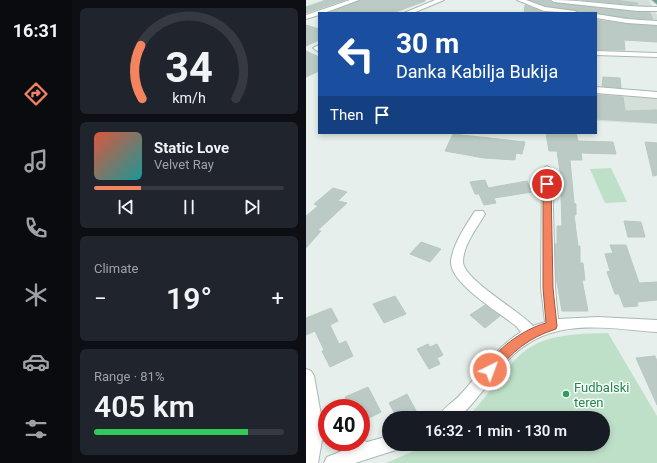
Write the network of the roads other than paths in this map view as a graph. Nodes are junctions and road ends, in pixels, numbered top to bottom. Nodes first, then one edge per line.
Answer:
1 (356, 0) edge
2 (441, 0) edge
3 (520, 0) edge
4 (554, 0) edge
5 (657, 9) edge
6 (321, 12) edge
7 (410, 12) edge
8 (567, 12) edge
9 (318, 13) edge
10 (597, 16) edge
11 (306, 17) edge
12 (657, 23) edge
13 (597, 53) edge
14 (657, 55) edge
15 (597, 90) edge
16 (657, 95) edge
17 (547, 169) dead end
18 (479, 214) dead end
19 (552, 326) junction
20 (657, 326) edge
21 (531, 334) junction
22 (306, 376) edge
23 (453, 411) edge
24 (315, 420) junction
25 (318, 424) edge
26 (382, 446) edge
27 (382, 448) edge
28 (370, 449) edge
29 (364, 451) edge
30 (309, 463) edge
31 (333, 463) edge
32 (354, 463) edge

1 - 6 street
2 - 7 street
3 - 8 street
4 - 5 street
9 - 11 street
10 - 12 street
13 - 14 street
15 - 16 street
17 - 19 street
18 - 21 street
19 - 20 street
19 - 21 street
21 - 23 street
22 - 24 street
24 - 25 street
24 - 30 street
26 - 28 street
27 - 32 street
29 - 31 street

